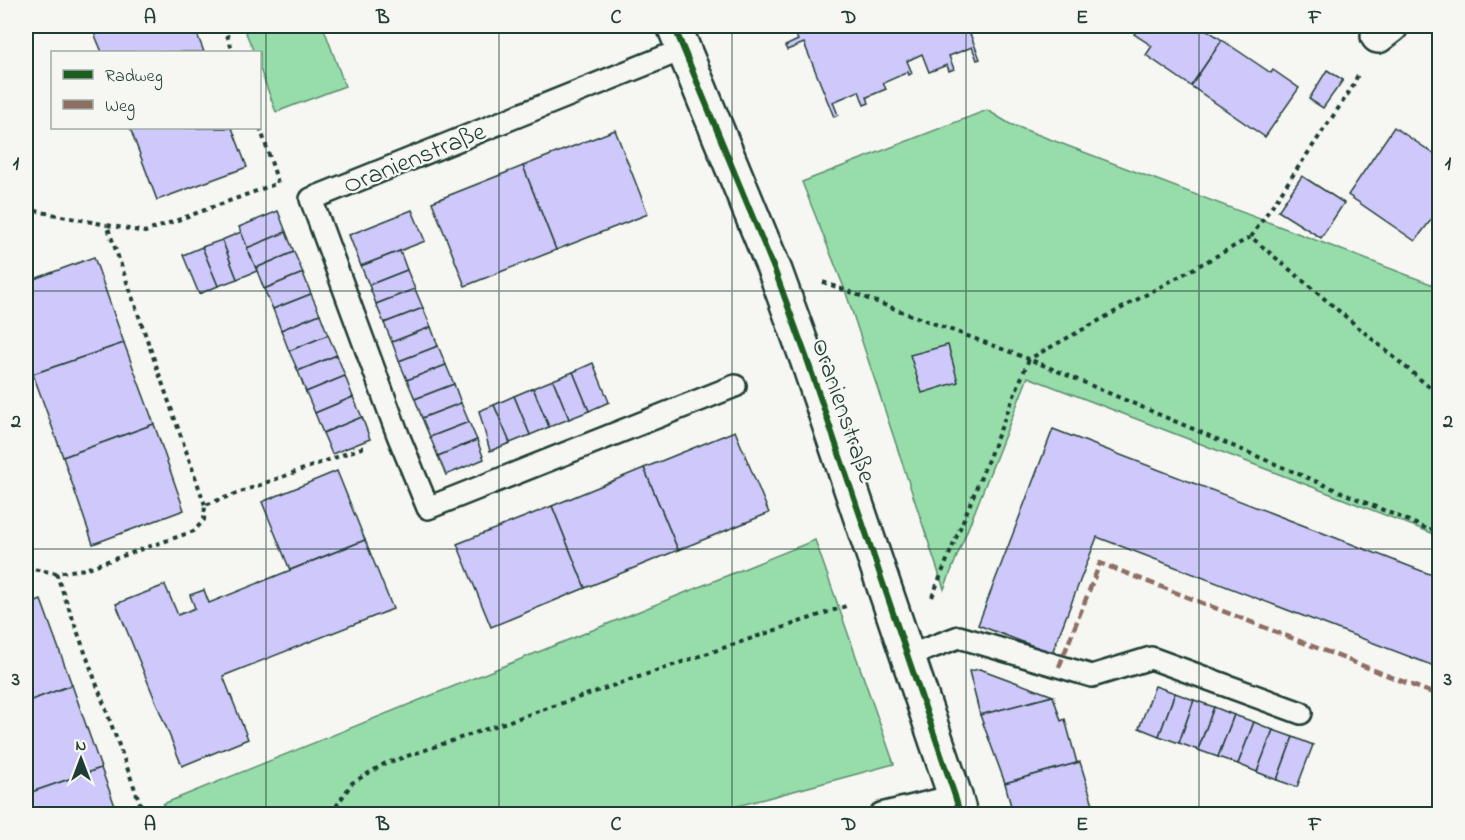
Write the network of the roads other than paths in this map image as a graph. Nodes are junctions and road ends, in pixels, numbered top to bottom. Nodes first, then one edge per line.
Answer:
1 (679, 38) edge
2 (735, 386) dead end
3 (908, 656) junction
4 (1301, 713) dead end
5 (958, 805) edge
6 (881, 814) edge

1 - 2 lane, Oranienstraße
1 - 3 street, Oranienstraße
3 - 4 lane
3 - 5 street, Oranienstraße
5 - 6 lane

